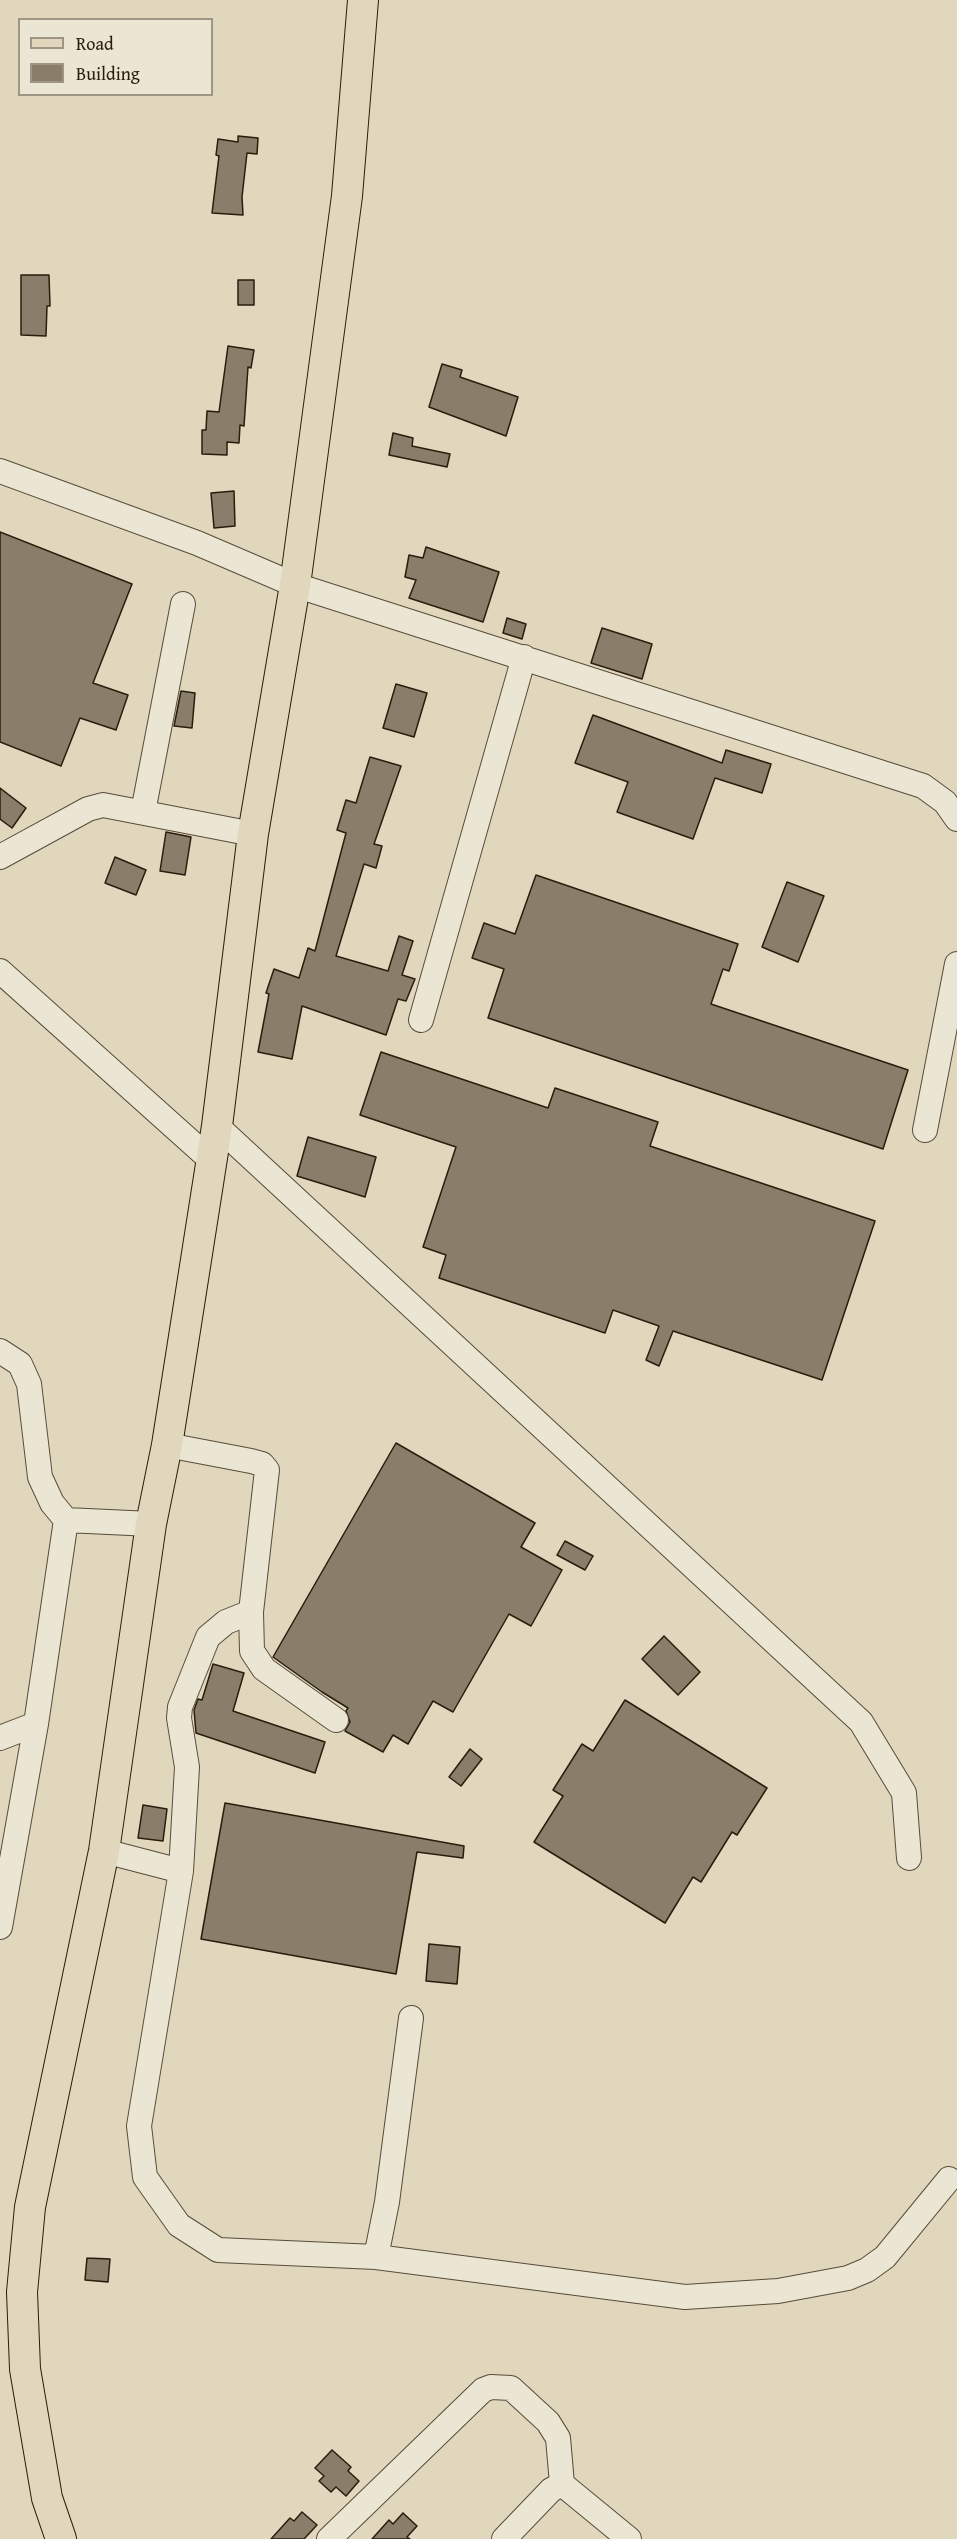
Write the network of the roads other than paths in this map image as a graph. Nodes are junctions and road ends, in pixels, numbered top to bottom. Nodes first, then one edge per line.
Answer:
1 (363, 0) edge
2 (0, 471) edge
3 (295, 585) junction
4 (183, 604) dead end
5 (524, 657) junction
6 (143, 812) junction
7 (957, 819) edge
8 (253, 834) junction
9 (0, 857) edge
10 (957, 964) edge
11 (0, 971) edge
12 (420, 1020) dead end
13 (217, 1126) junction
14 (924, 1130) dead end
15 (211, 1160) junction
16 (0, 1351) edge
17 (167, 1445) junction
18 (66, 1520) junction
19 (151, 1524) junction
20 (251, 1612) junction
21 (336, 1720) dead end
22 (36, 1724) junction
23 (0, 1738) edge
24 (104, 1851) junction
25 (909, 1858) dead end
26 (181, 1871) junction
27 (0, 1927) edge
28 (411, 2018) dead end
29 (949, 2179) dead end
30 (376, 2257) junction
31 (562, 2484) junction
32 (61, 2539) edge
33 (329, 2539) edge
34 (504, 2539) edge
35 (629, 2539) edge

1 - 3 main road
2 - 3 street
3 - 5 street
3 - 8 main road
4 - 6 street
5 - 7 street
5 - 12 street
6 - 8 street
6 - 9 street
8 - 13 main road
10 - 14 street
11 - 15 street
13 - 15 main road
13 - 25 street
15 - 17 main road
16 - 18 street
17 - 19 main road
17 - 20 street
18 - 19 street
18 - 22 street
19 - 24 main road
20 - 21 street
20 - 26 street
22 - 23 street
22 - 27 street
24 - 26 street
24 - 32 main road
26 - 30 street
28 - 30 street
29 - 30 street
31 - 33 street
31 - 34 street
31 - 35 street

